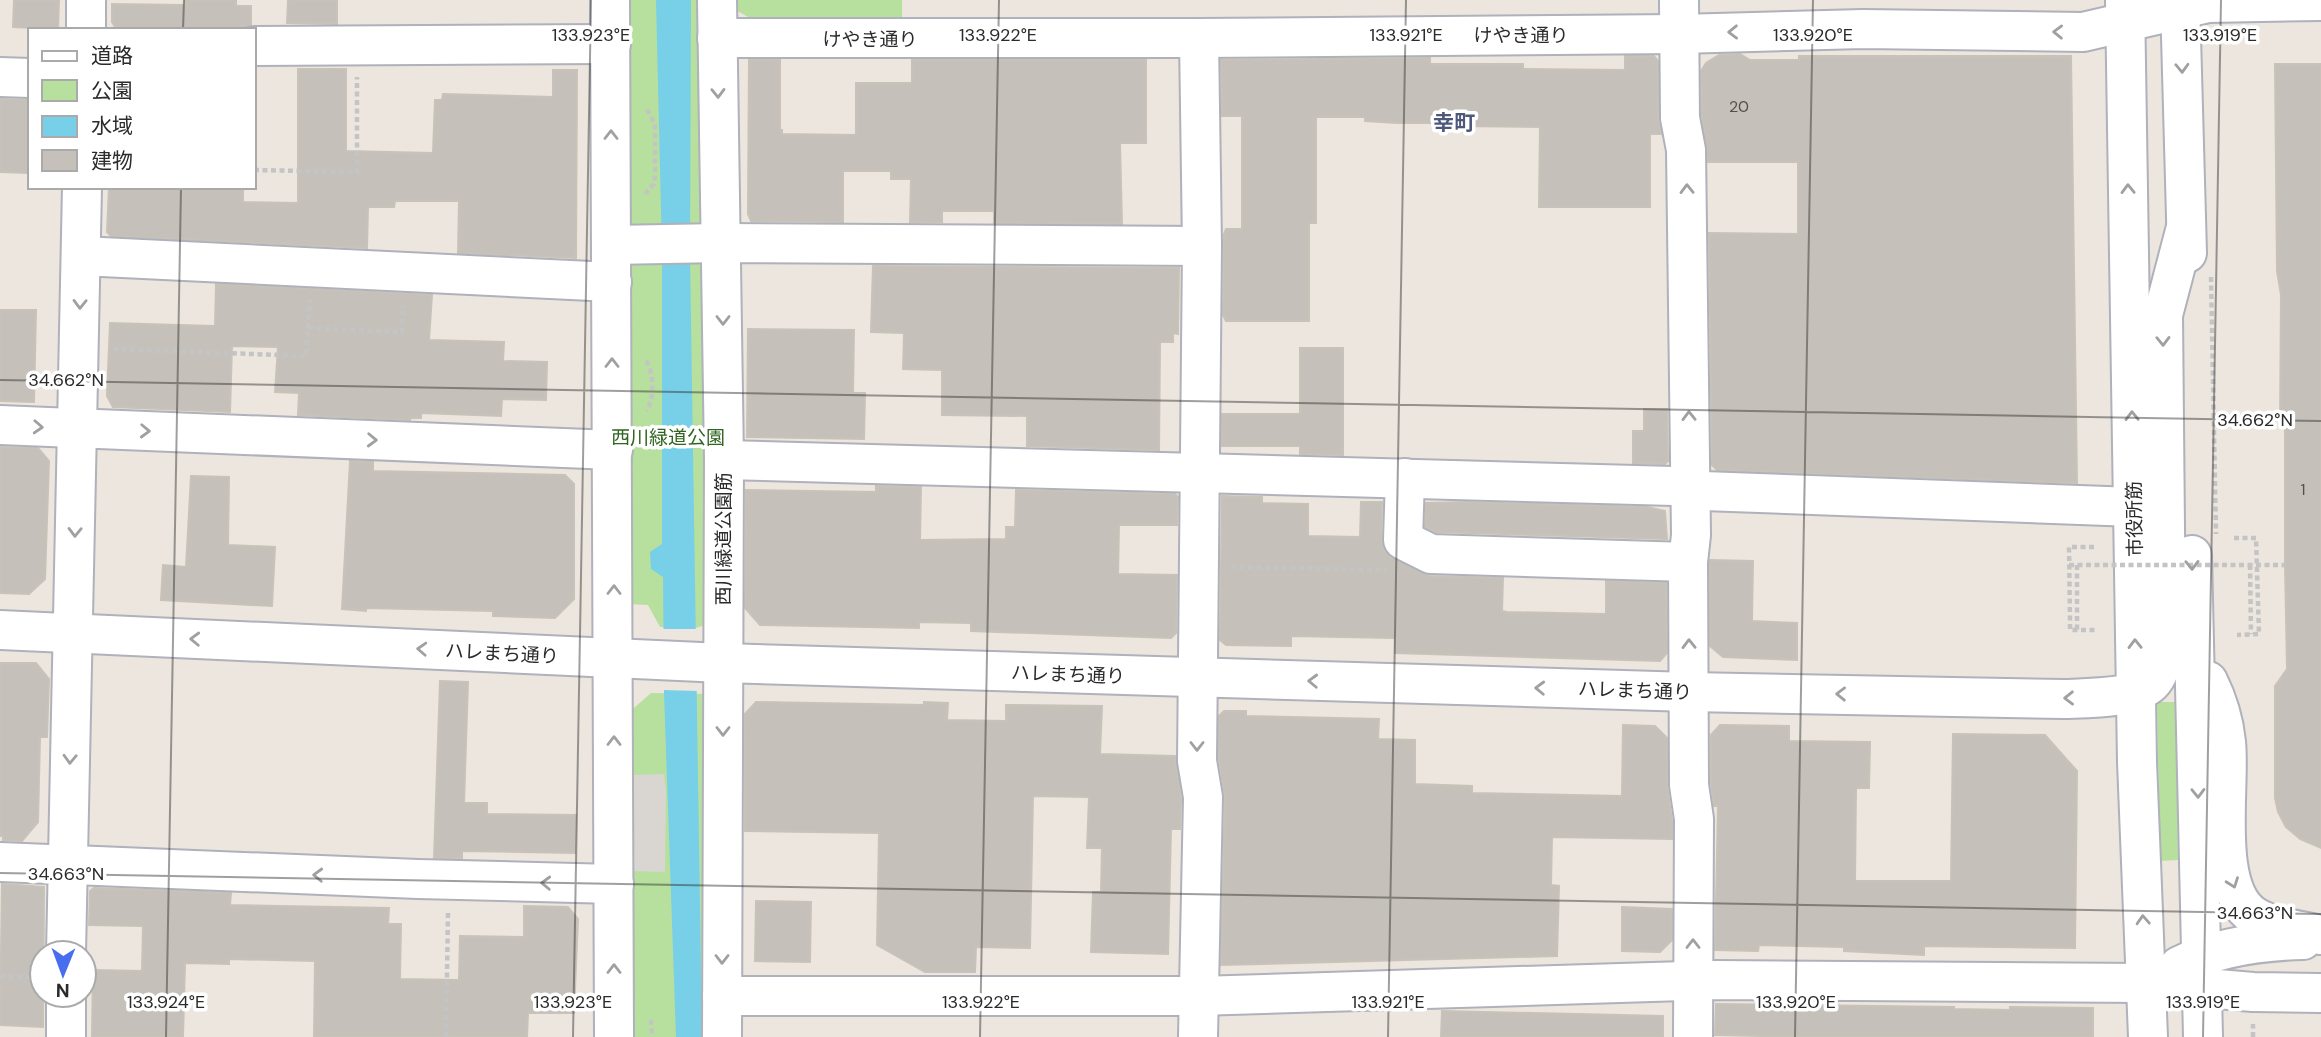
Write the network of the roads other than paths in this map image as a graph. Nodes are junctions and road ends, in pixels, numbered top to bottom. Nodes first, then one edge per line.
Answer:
1 (86, 0) edge
2 (610, 0) edge
3 (717, 0) edge
4 (2321, 1) edge
5 (2180, 5) edge
6 (2125, 11) edge
7 (1862, 15) edge
8 (1679, 17) edge
9 (86, 28) edge
10 (717, 38) junction
11 (1199, 38) junction
12 (611, 44) junction
13 (256, 46) edge
14 (0, 77) edge
15 (28, 78) edge
16 (82, 189) edge
17 (2186, 227) junction
18 (690, 244) junction
19 (1202, 246) junction
20 (81, 256) junction
21 (611, 263) junction
22 (0, 425) edge
23 (76, 428) junction
24 (613, 450) junction
25 (724, 460) junction
26 (1200, 471) junction
27 (1405, 478) junction
28 (1690, 489) junction
29 (2134, 507) junction
30 (1688, 562) junction
31 (0, 630) edge
32 (73, 633) junction
33 (2195, 650) junction
34 (614, 659) junction
35 (694, 662) junction
36 (1197, 678) junction
37 (2137, 691) junction
38 (1690, 692) junction
39 (0, 862) edge
40 (67, 864) junction
41 (614, 884) junction
42 (2321, 937) edge
43 (66, 939) edge
44 (2202, 972) junction
45 (1693, 982) junction
46 (2146, 983) junction
47 (2321, 993) edge
48 (722, 996) junction
49 (1198, 996) junction
50 (66, 1009) edge
51 (65, 1037) edge
52 (614, 1037) edge
53 (722, 1037) edge
54 (1198, 1037) edge
55 (1693, 1037) edge
56 (2148, 1037) edge
57 (2203, 1037) edge

1 - 9 street
2 - 12 street
3 - 10 street, 西川緑道公園筋
4 - 5 street, けやき通り
5 - 6 street, けやき通り
5 -> 17 street
6 -> 7 street, けやき通り
29 -> 6 street, 市役所筋
7 -> 8 street, けやき通り
8 - 11 street, けやき通り
28 -> 8 street
10 - 11 street, けやき通り
10 -> 18 street, 西川緑道公園筋
11 - 19 street
12 - 13 street
21 -> 12 street
14 - 15 street
16 - 20 street
17 -> 33 street
17 -> 37 street
18 - 19 street
18 - 21 street
18 -> 25 street, 西川緑道公園筋
19 - 26 street
20 - 21 street
20 -> 23 street
24 -> 21 street
22 -> 23 street
23 -> 24 street
23 -> 32 street
34 -> 24 street
25 - 26 street
25 - 35 street, 西川緑道公園筋
26 - 27 street
26 - 36 street
27 - 28 street
27 - 30 street
28 - 29 street
28 - 30 street
37 -> 29 street, 市役所筋
38 -> 30 street
31 - 32 street, ハレまち通り
34 -> 32 street, ハレまち通り
32 -> 40 street
33 -> 42 street
33 -> 44 street
34 - 35 street, ハレまち通り
41 -> 34 street
35 - 36 street, ハレまち通り
35 -> 48 street, 西川緑道公園筋
38 -> 36 street, ハレまち通り
36 -> 49 street
37 -> 38 street, ハレまち通り
46 -> 37 street, 市役所筋
45 -> 38 street
39 - 40 street
41 -> 40 street
40 - 43 street
52 -> 41 street
42 - 44 street
44 - 46 street
44 - 47 street
44 - 57 street
45 - 46 street
45 - 49 street
45 - 55 street
46 - 56 street, 市役所筋
48 - 49 street
48 - 53 street, 西川緑道公園筋
49 - 54 street
50 - 51 street

